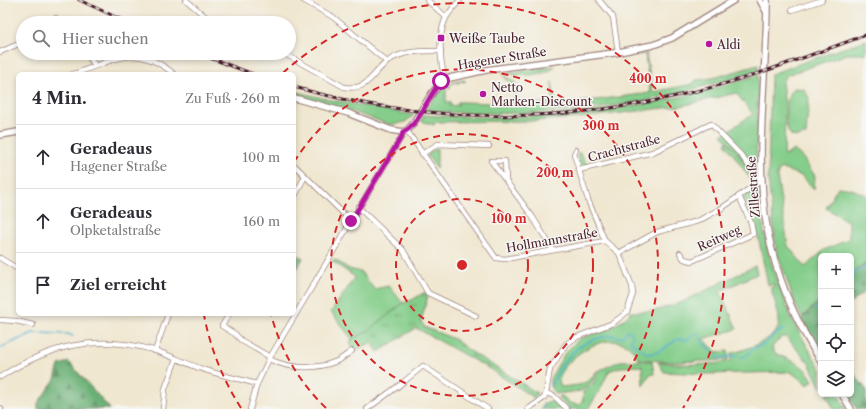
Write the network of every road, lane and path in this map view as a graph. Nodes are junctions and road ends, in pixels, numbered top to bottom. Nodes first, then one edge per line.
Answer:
1 (186, 0) edge
2 (303, 0) edge
3 (426, 0) edge
4 (460, 0) edge
5 (599, 0) edge
6 (734, 0) edge
7 (760, 0) edge
8 (767, 0) edge
9 (822, 0) edge
10 (809, 2) edge
11 (792, 10) dead end
12 (767, 15) junction
13 (205, 16) edge
14 (446, 17) junction
15 (16, 45) edge
16 (442, 51) junction
17 (0, 52) edge
18 (618, 52) junction
19 (91, 60) edge
20 (109, 60) edge
21 (148, 60) edge
22 (296, 60) edge
23 (387, 62) junction
24 (95, 65) junction
25 (78, 72) edge
26 (172, 72) edge
27 (445, 79) junction
28 (296, 99) edge
29 (405, 131) junction
30 (16, 132) edge
31 (0, 135) edge
32 (489, 146) dead end
33 (576, 150) dead end
34 (422, 154) junction
35 (296, 166) edge
36 (579, 170) junction
37 (305, 176) junction
38 (762, 180) junction
39 (506, 181) junction
40 (296, 194) edge
41 (739, 196) junction
42 (358, 207) junction
43 (351, 221) junction
44 (605, 241) junction
45 (553, 250) junction
46 (619, 253) junction
47 (680, 253) dead end
48 (0, 258) edge
49 (16, 268) edge
50 (296, 314) edge
51 (167, 316) edge
52 (228, 316) edge
53 (295, 316) edge
54 (476, 316) dead end
55 (0, 320) edge
56 (33, 326) dead end
57 (155, 351) junction
58 (352, 351) dead end
59 (818, 356) edge
60 (270, 358) junction
61 (176, 359) junction
62 (0, 377) edge
63 (257, 384) junction
64 (546, 393) junction
65 (844, 397) edge
66 (163, 409) edge
67 (250, 409) edge
68 (367, 409) edge
69 (488, 409) edge
70 (528, 409) edge
71 (566, 409) edge
72 (851, 409) edge

1 - 13 street
2 - 23 street
3 - 14 street
4 - 14 street
5 - 18 street
6 - 18 main road, Hagener Straße
7 - 12 main road
8 - 12 main road, Zillestraße
9 - 10 street
10 - 11 street
12 - 38 main road, Zillestraße
14 - 16 street
15 - 17 street
16 - 23 street
16 - 27 street
18 - 27 main road, Hagener Straße
19 - 24 street
20 - 24 street
21 - 26 street
22 - 23 street
24 - 25 street
27 - 29 main road, Hagener Straße
28 - 29 main road
29 - 34 street, Hollmannstraße
29 - 42 street
30 - 31 main road
32 - 34 street
33 - 36 street, Crachtstraße
34 - 45 street, Hollmannstraße
35 - 37 street
36 - 38 street, Crachtstraße
36 - 44 street, Crachtstraße
37 - 40 street
37 - 43 street
38 - 41 street
38 - 59 main road, Zillestraße
39 - 39 street
39 - 45 street
41 - 46 street
41 - 47 street, Reitweg
42 - 43 street
42 - 54 street
43 - 50 street
44 - 45 street, Hollmannstraße
44 - 46 street, Hollmannstraße
46 - 64 street
48 - 49 street
51 - 57 street
52 - 60 street
53 - 60 street
55 - 56 street
57 - 61 street
57 - 62 street
58 - 60 street
60 - 63 street
61 - 63 street
61 - 66 street
63 - 67 street
64 - 70 street
64 - 71 street
65 - 72 main road
68 - 69 street

